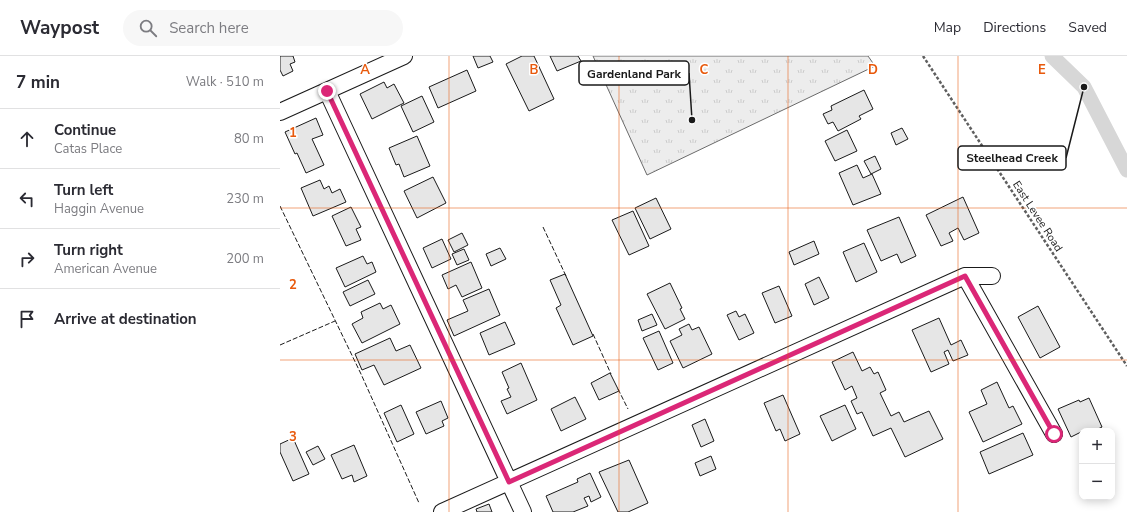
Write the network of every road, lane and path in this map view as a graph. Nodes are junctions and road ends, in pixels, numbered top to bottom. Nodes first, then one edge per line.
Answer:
1 (404, 56) edge
2 (923, 56) edge
3 (327, 91) junction
4 (280, 112) edge
5 (965, 276) junction
6 (992, 276) dead end
7 (1127, 366) edge
8 (1054, 434) dead end
9 (509, 482) junction
10 (442, 512) edge
11 (523, 512) edge

1 - 3 street
2 - 7 path, East Levee Road
3 - 4 street
3 - 9 street
5 - 6 street
5 - 8 street
5 - 9 street
9 - 10 street
9 - 11 street

